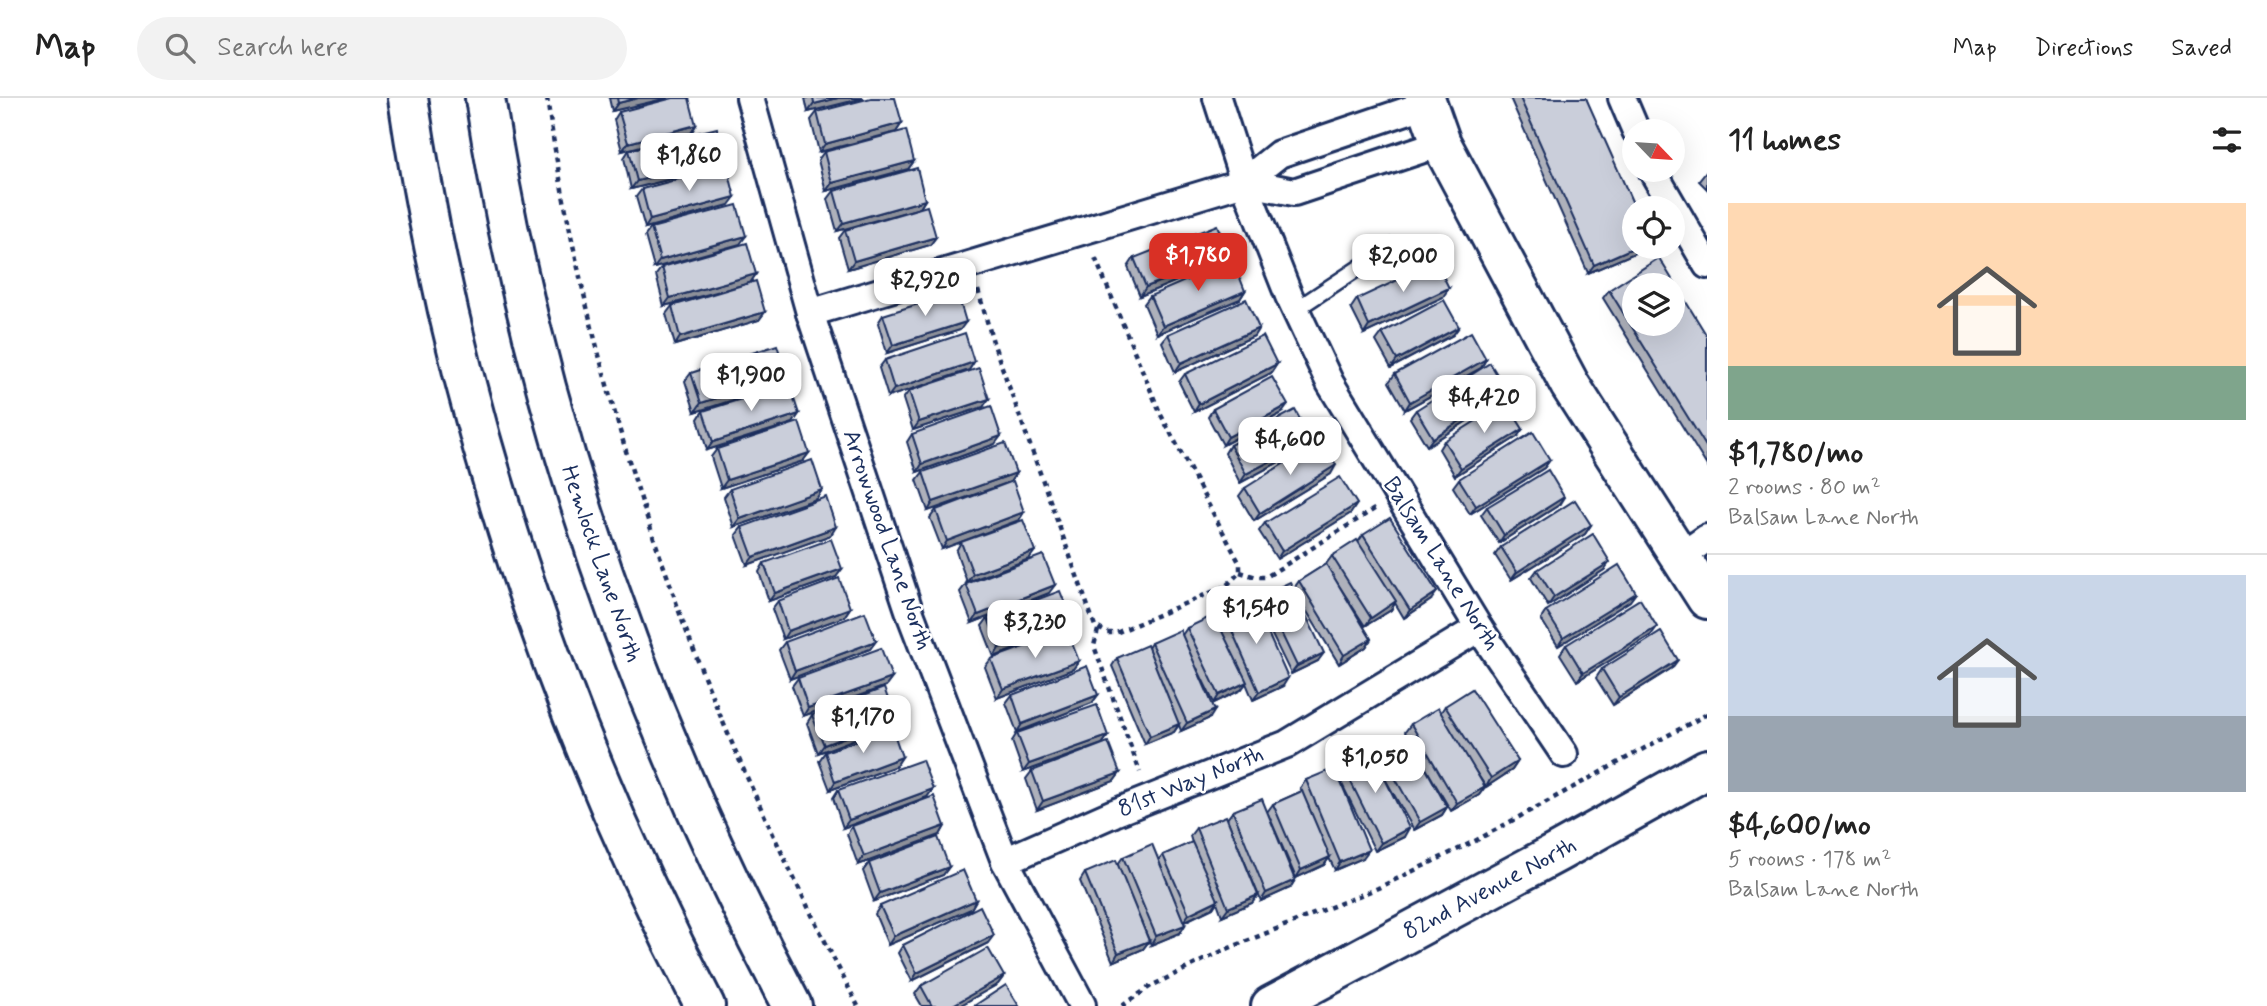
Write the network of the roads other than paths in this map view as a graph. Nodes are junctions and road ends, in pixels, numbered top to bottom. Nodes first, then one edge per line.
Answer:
1 (408, 98) edge
2 (485, 98) edge
3 (750, 98) edge
4 (1217, 98) edge
5 (1622, 98) edge
6 (1426, 101) edge
7 (1631, 119) edge
8 (1441, 143) junction
9 (1244, 182) junction
10 (1659, 182) edge
11 (1392, 246) dead end
12 (1707, 265) edge
13 (1295, 310) junction
14 (810, 313) junction
15 (1694, 547) edge
16 (1707, 599) edge
17 (1479, 628) junction
18 (1564, 754) dead end
19 (1707, 769) edge
20 (1006, 861) junction
21 (1082, 1005) edge
22 (705, 1006) edge
23 (792, 1006) edge
24 (1271, 1006) edge

1 - 22 main road
2 - 23 main road, Hemlock Lane North
3 - 14 street, Arrowwood Lane North
4 - 9 street, Balsam Lane North
5 - 7 street
6 - 8 main road
6 - 9 street
8 - 9 street
8 - 15 main road
9 - 13 street, Balsam Lane North
9 - 14 street
10 - 12 street
11 - 13 lane
13 - 17 street, Balsam Lane North
14 - 20 street, Arrowwood Lane North
15 - 16 main road
17 - 18 street, Balsam Lane North
17 - 20 street, 81st Way North
19 - 24 main road, 82nd Avenue North
20 - 21 street, Arrowwood Lane North

